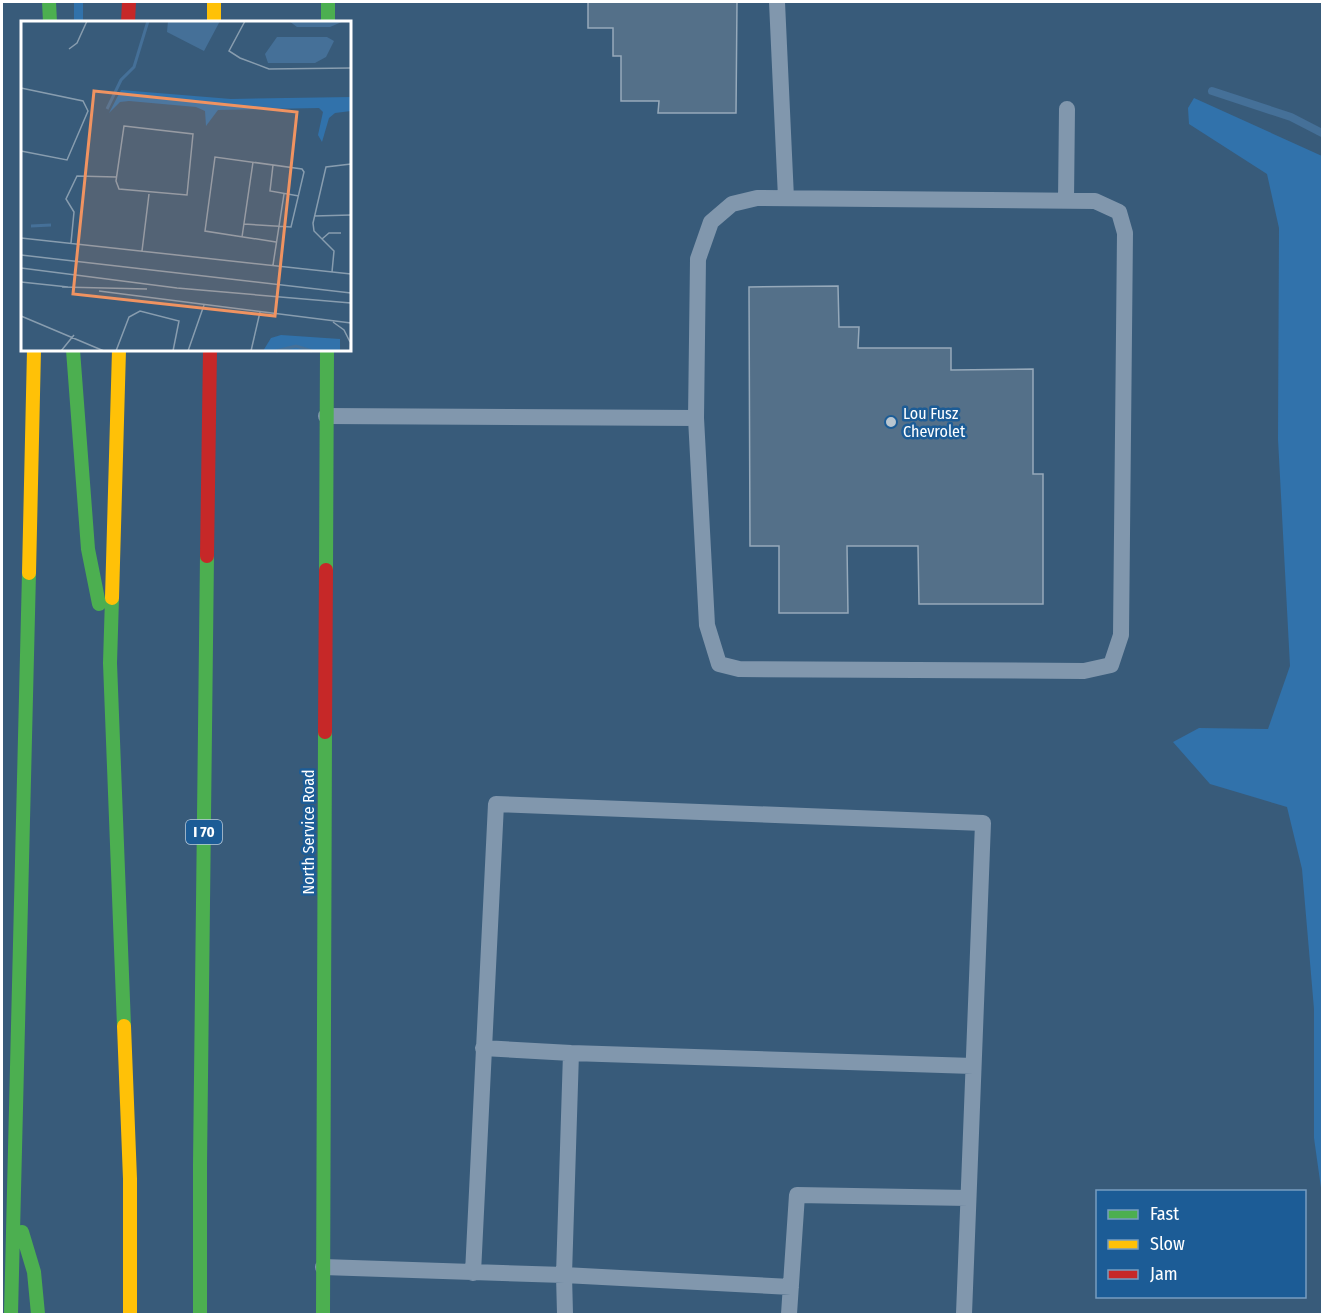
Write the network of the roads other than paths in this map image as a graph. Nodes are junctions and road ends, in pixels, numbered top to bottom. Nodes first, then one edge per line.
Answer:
1 (41, 2) edge
2 (49, 2) edge
3 (129, 2) edge
4 (214, 2) edge
5 (328, 2) edge
6 (777, 2) edge
7 (41, 21) edge
8 (50, 21) edge
9 (128, 21) edge
10 (214, 21) edge
11 (328, 21) edge
12 (1067, 109) dead end
13 (786, 198) junction
14 (1066, 200) junction
15 (34, 351) edge
16 (73, 351) edge
17 (119, 351) edge
18 (210, 351) edge
19 (327, 351) edge
20 (326, 416) junction
21 (696, 418) junction
22 (110, 663) junction
23 (483, 1047) junction
24 (571, 1053) junction
25 (16, 1064) junction
26 (974, 1066) junction
27 (2, 1106) edge
28 (968, 1198) junction
29 (7, 1209) edge
30 (323, 1268) junction
31 (473, 1273) junction
32 (564, 1275) junction
33 (791, 1287) junction
34 (2, 1288) edge
35 (10, 1314) edge
36 (38, 1314) edge
37 (130, 1314) edge
38 (200, 1314) edge
39 (323, 1314) edge
40 (565, 1314) edge
41 (789, 1314) edge
42 (964, 1314) edge

1 - 7 main road
2 - 8 main road
3 - 9 main road
4 - 10 main road
5 - 11 main road
6 - 13 lane
12 - 14 lane
13 - 14 lane
13 - 21 lane
14 - 21 lane
15 - 25 main road
16 - 22 main road
17 - 22 main road
18 - 38 main road, I 70
19 - 20 main road, North Service Road
20 - 21 lane
20 - 30 main road, North Service Road
22 - 37 main road
23 - 24 lane
23 - 26 lane
23 - 31 lane
24 - 26 lane
24 - 32 lane
25 - 27 main road
25 - 29 main road
26 - 28 lane
28 - 33 lane
28 - 42 lane
29 - 35 main road
29 - 36 main road
30 - 31 lane
30 - 39 main road, North Service Road
31 - 32 lane
32 - 33 lane
32 - 40 lane
33 - 41 lane
34 - 35 main road

